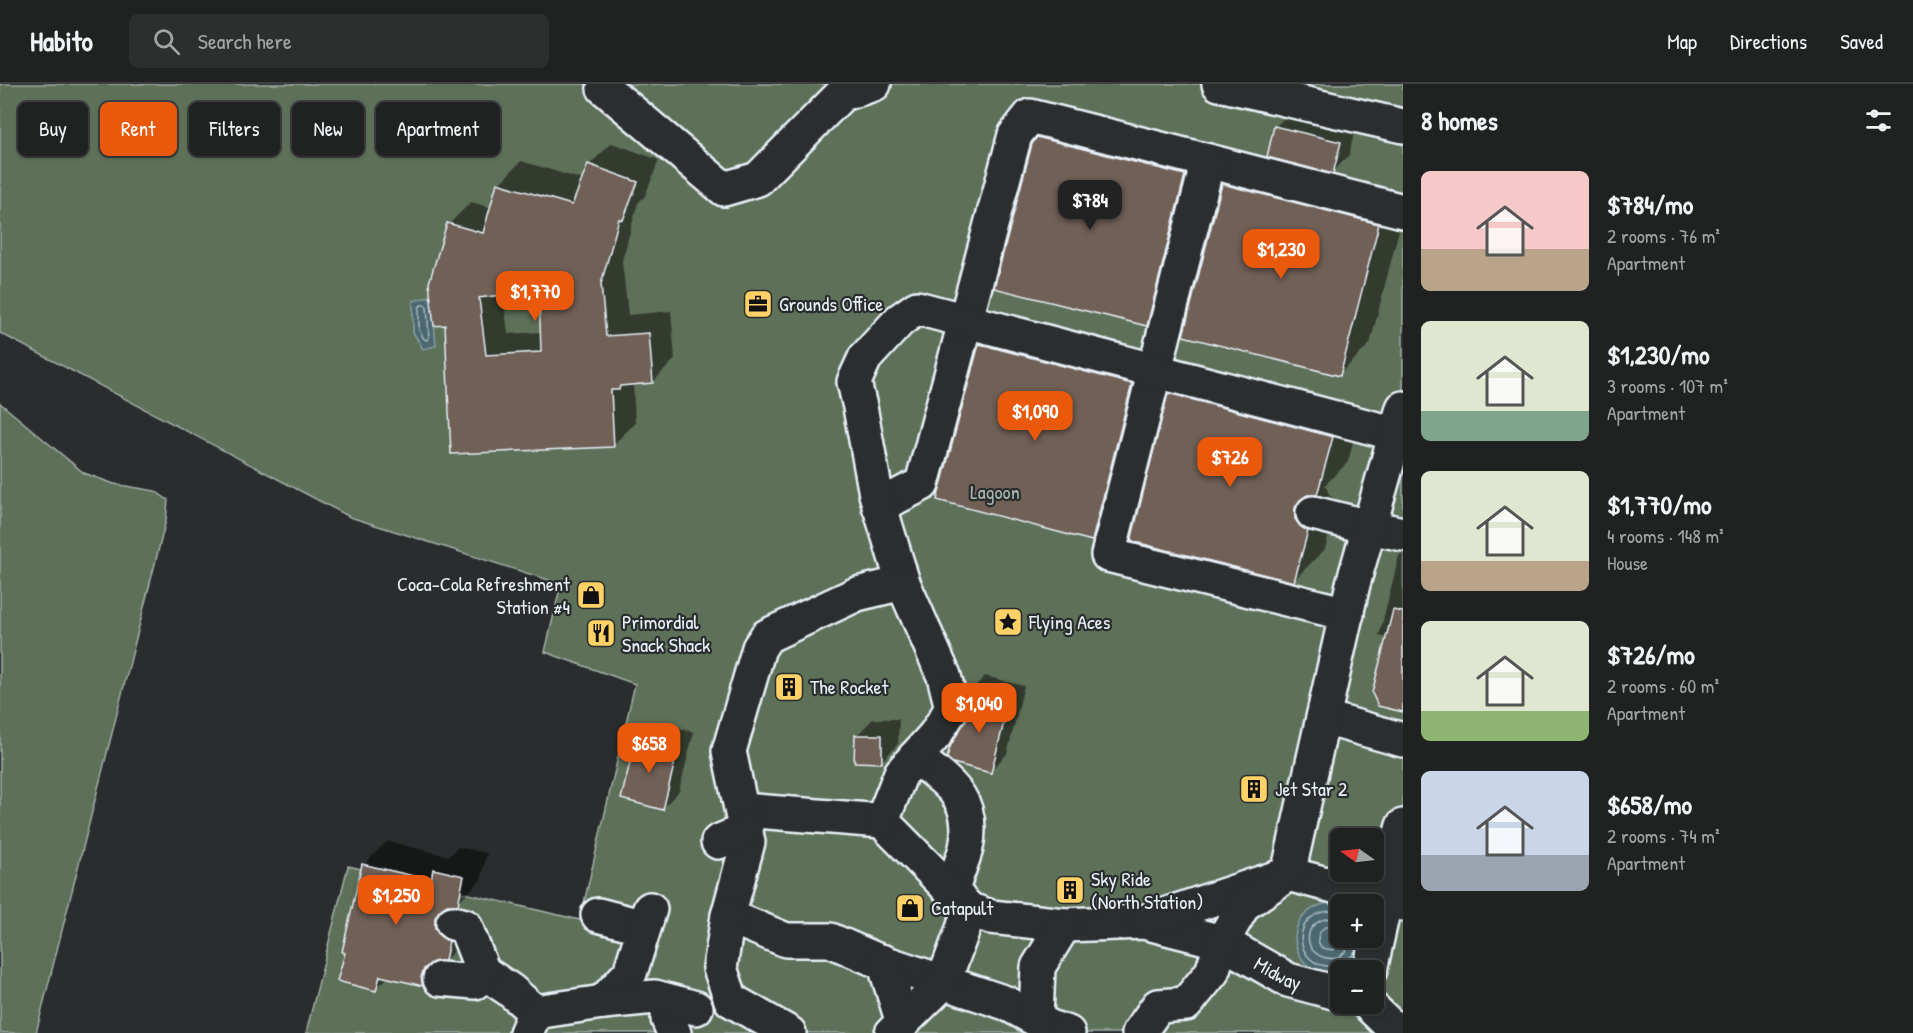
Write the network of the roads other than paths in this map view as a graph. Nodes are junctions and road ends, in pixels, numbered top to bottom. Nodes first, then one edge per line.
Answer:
1 (605, 84) edge
2 (874, 84) edge
3 (1219, 84) edge
4 (1403, 126) edge
5 (1208, 161) junction
6 (1403, 211) edge
7 (966, 321) junction
8 (1155, 371) junction
9 (1400, 421) edge
10 (879, 506) junction
11 (1313, 513) dead end
12 (1369, 527) junction
13 (1403, 534) edge
14 (890, 538) junction
15 (857, 594) junction
16 (914, 595) junction
17 (1347, 614) junction
18 (1325, 718) junction
19 (1403, 740) edge
20 (915, 757) junction
21 (882, 821) junction
22 (1403, 826) edge
23 (735, 827) junction
24 (1288, 874) junction
25 (961, 901) junction
26 (1394, 901) edge
27 (598, 915) dead end
28 (720, 919) junction
29 (1144, 922) junction
30 (453, 923) dead end
31 (1064, 925) junction
32 (1222, 942) junction
33 (1373, 960) edge
34 (884, 962) junction
35 (720, 968) junction
36 (483, 972) junction
37 (440, 979) dead end
38 (943, 983) junction
39 (1330, 991) edge
40 (603, 1002) junction
41 (1384, 1005) edge
42 (1403, 1011) edge
43 (1378, 1014) edge
44 (682, 1019) edge
45 (1036, 1019) junction
46 (530, 1023) edge
47 (897, 1028) edge
48 (789, 1033) edge
49 (1068, 1033) edge
50 (1139, 1033) edge
51 (1398, 1033) edge

1 - 2 street
3 - 4 street
5 - 6 street
5 - 7 street
5 - 8 street
7 - 8 street
7 - 10 street
7 - 10 street
8 - 9 street
8 - 17 street
9 - 12 street
10 - 14 street
11 - 12 street
12 - 13 street
12 - 17 street
14 - 15 street
14 - 16 street
15 - 16 street
15 - 23 street
16 - 20 street
17 - 18 street
18 - 19 street
18 - 24 street
20 - 21 street
20 - 25 street
21 - 23 street
21 - 25 street
22 - 26 street
23 - 28 street
24 - 26 street
24 - 29 street
24 - 32 street
25 - 31 street
25 - 38 street
26 - 33 street
27 - 40 street
28 - 34 street
28 - 35 street
29 - 31 street
29 - 32 street, Midway
30 - 36 street
31 - 45 street
32 - 39 street, Midway
32 - 50 street
34 - 38 street
34 - 47 street
35 - 44 street
35 - 48 street
36 - 37 street
36 - 46 street
38 - 45 street
38 - 47 street
40 - 44 street
40 - 46 street
41 - 42 street
43 - 51 street
45 - 49 street

